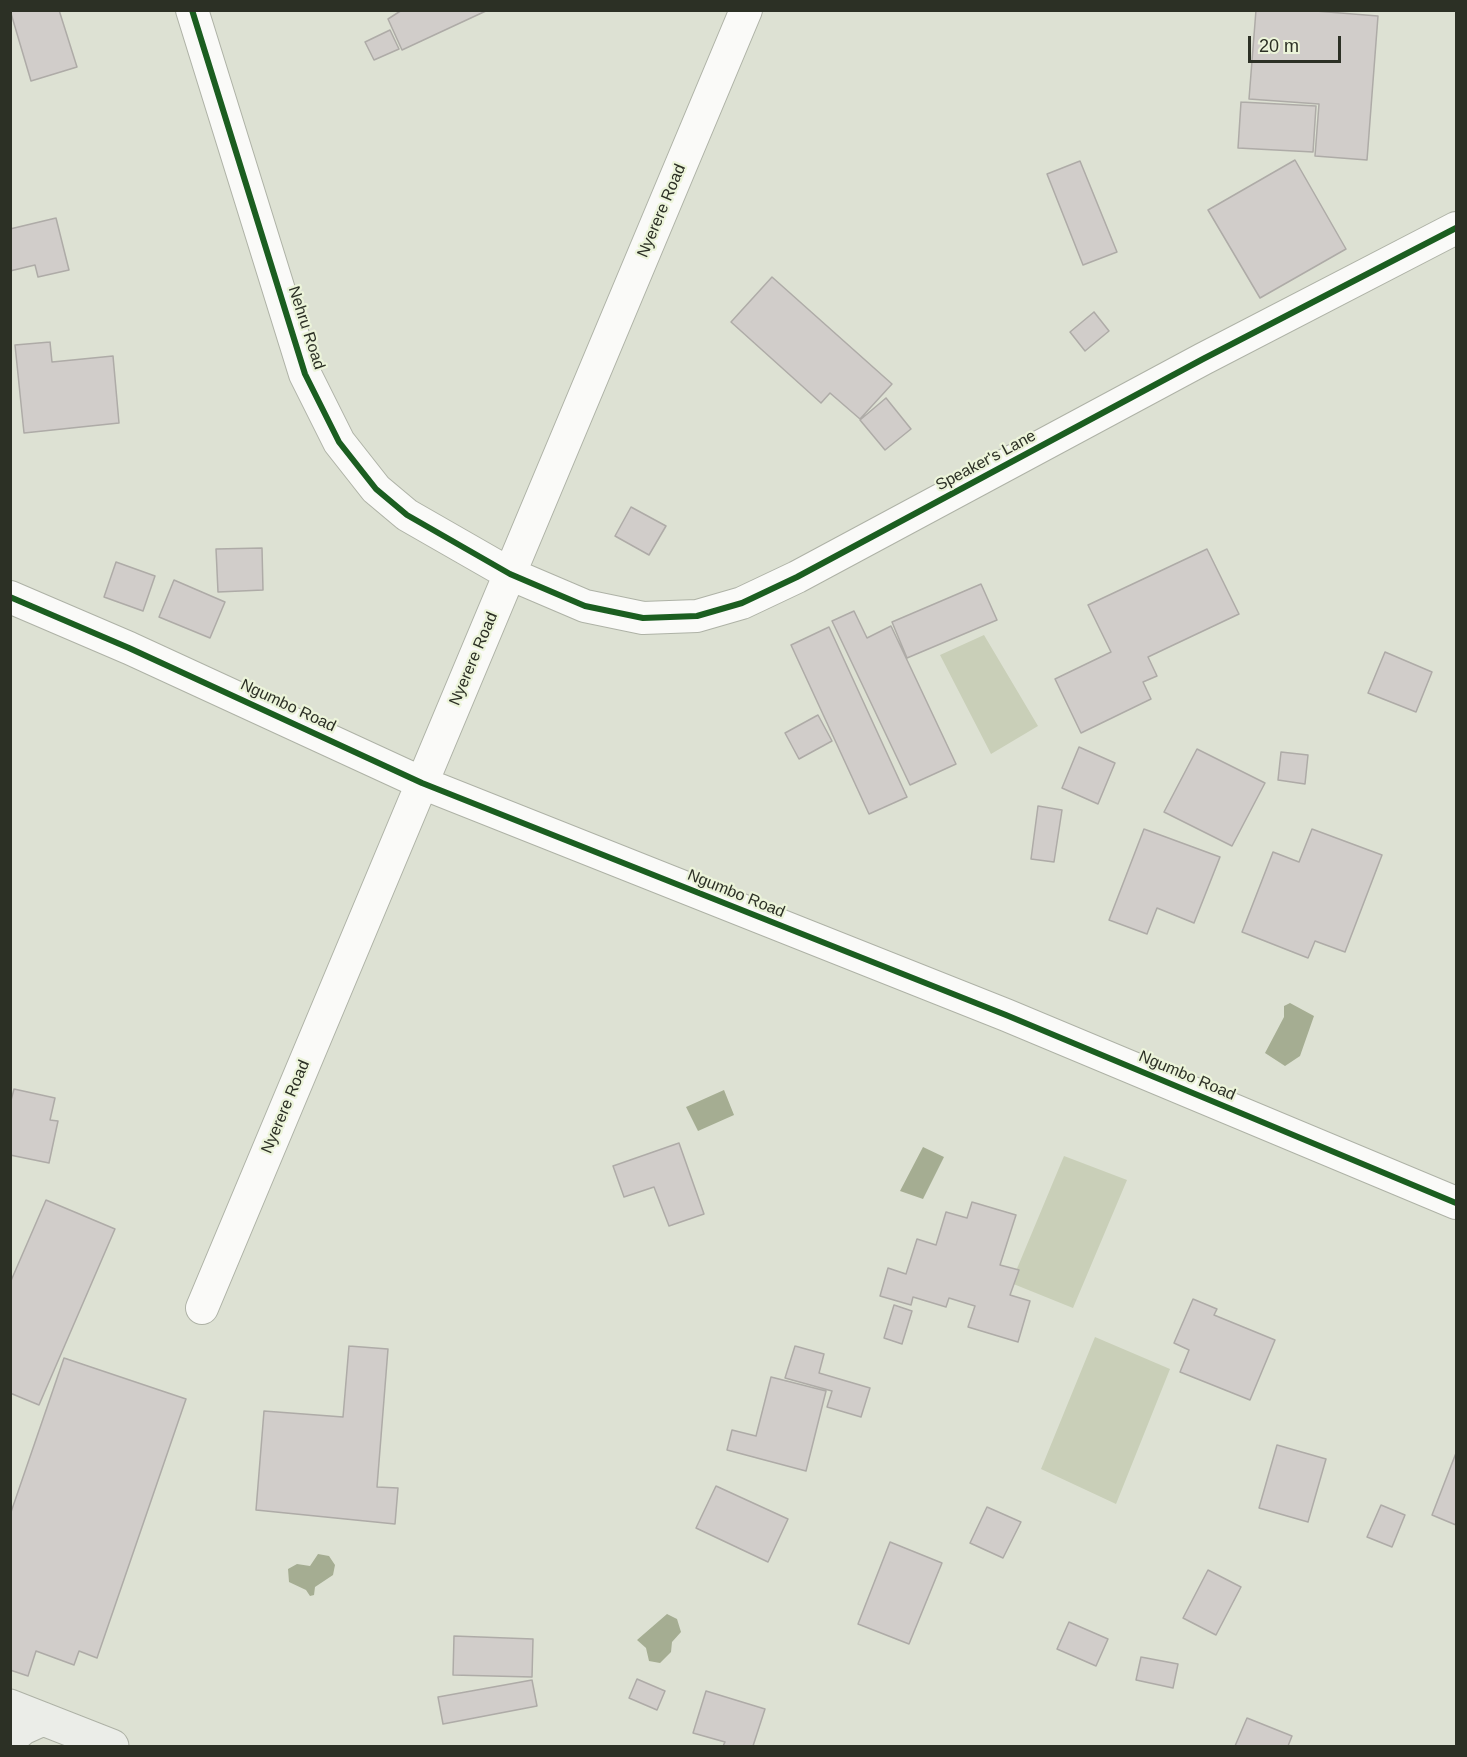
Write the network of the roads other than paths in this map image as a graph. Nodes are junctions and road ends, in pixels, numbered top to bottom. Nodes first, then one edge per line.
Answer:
1 (192, 10) edge
2 (746, 10) edge
3 (1456, 228) edge
4 (510, 574) junction
5 (10, 597) edge
6 (422, 783) junction
7 (1456, 1203) edge
8 (202, 1308) dead end
9 (10, 1706) edge
10 (43, 1719) junction
11 (10, 1739) edge
12 (112, 1746) edge

1 - 4 street, Nehru Road
2 - 4 street, Nyerere Road
3 - 4 street, Speaker's Lane
4 - 6 street, Nyerere Road
5 - 6 street, Ngumbo Road
6 - 7 street, Ngumbo Road
6 - 8 street, Nyerere Road
9 - 10 main road
10 - 11 main road
10 - 12 main road

